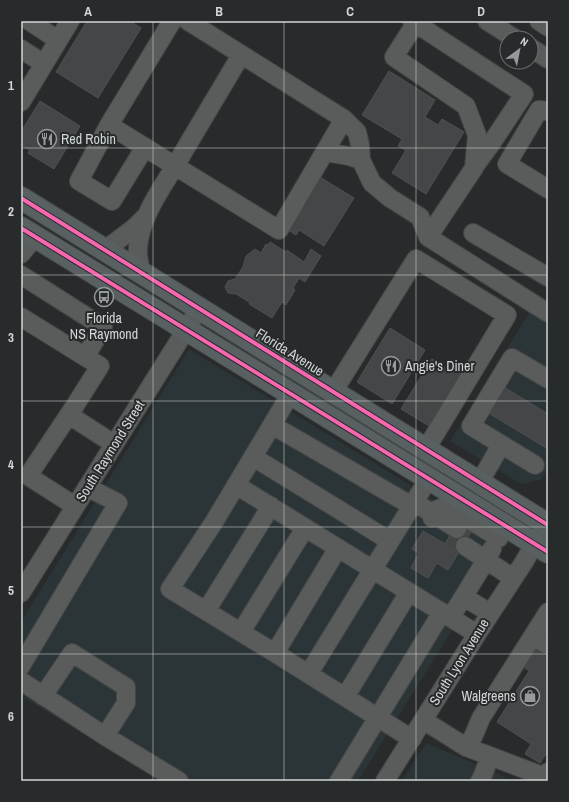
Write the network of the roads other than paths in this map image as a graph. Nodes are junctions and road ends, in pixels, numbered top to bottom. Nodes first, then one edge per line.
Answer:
1 (29, 21) edge
2 (70, 21) edge
3 (172, 21) edge
4 (188, 21) edge
5 (487, 21) edge
6 (539, 21) edge
7 (414, 22) edge
8 (548, 27) edge
9 (501, 30) edge
10 (58, 40) junction
11 (21, 49) edge
12 (539, 53) edge
13 (241, 55) junction
14 (548, 59) edge
15 (44, 64) junction
16 (21, 102) edge
17 (548, 111) edge
18 (344, 119) junction
19 (109, 125) junction
20 (145, 147) junction
21 (325, 152) junction
22 (361, 160) junction
23 (175, 166) junction
24 (474, 168) junction
25 (548, 189) edge
26 (21, 198) edge
27 (147, 215) junction
28 (28, 232) edge
29 (473, 233) dead end
30 (428, 237) junction
31 (105, 250) junction
32 (21, 254) edge
33 (141, 273) junction
34 (21, 275) edge
35 (548, 277) edge
36 (199, 309) junction
37 (548, 313) edge
38 (21, 317) edge
39 (187, 329) junction
40 (85, 357) junction
41 (548, 379) edge
42 (333, 392) junction
43 (291, 393) junction
44 (74, 407) junction
45 (272, 425) junction
46 (114, 444) junction
47 (501, 445) junction
48 (426, 450) junction
49 (253, 457) junction
50 (535, 465) dead end
51 (25, 474) edge
52 (429, 478) junction
53 (479, 482) junction
54 (236, 485) junction
55 (88, 487) junction
56 (75, 506) junction
57 (271, 506) junction
58 (412, 506) junction
59 (431, 512) junction
60 (547, 523) edge
61 (306, 528) junction
62 (390, 541) junction
63 (496, 544) junction
64 (541, 547) edge
65 (338, 548) junction
66 (373, 569) junction
67 (513, 578) junction
68 (409, 592) junction
69 (21, 593) edge
70 (464, 597) junction
71 (206, 611) junction
72 (548, 612) edge
73 (490, 613) junction
74 (446, 614) junction
75 (241, 632) junction
76 (477, 634) junction
77 (541, 640) edge
78 (275, 653) junction
79 (21, 666) edge
80 (309, 674) junction
81 (21, 681) edge
82 (43, 696) junction
83 (345, 697) junction
84 (378, 718) junction
85 (422, 720) junction
86 (105, 736) junction
87 (412, 739) junction
88 (466, 747) junction
89 (490, 756) junction
90 (546, 775) edge
91 (179, 781) edge
92 (339, 781) edge
93 (385, 781) edge
94 (480, 781) edge

1 - 10 street
2 - 10 street
3 - 19 street
4 - 13 street
5 - 9 street
6 - 8 street
7 - 24 street
7 - 24 street
10 - 15 street
11 - 15 street
12 - 14 street
13 - 18 street
13 - 23 street
15 - 16 street
17 - 25 street
18 - 21 street
18 - 22 street
19 - 20 street
19 - 20 street
20 - 23 street
21 - 22 street
21 - 23 street
22 - 30 street
23 - 27 street
24 - 30 street
26 - 31 main road, Florida Avenue
27 - 31 street
27 - 33 street
28 - 32 street
28 - 39 main road
29 - 35 street
30 - 37 street
31 - 33 main road, Florida Avenue
33 - 36 main road, Florida Avenue
34 - 40 street
36 - 39 street, South Raymond Street
36 - 42 main road, Florida Avenue
38 - 40 street
39 - 43 main road
39 - 46 street, South Raymond Street
40 - 44 street
41 - 47 street
42 - 48 main road, Florida Avenue
42 - 48 street
43 - 45 street
43 - 52 main road
44 - 46 street
44 - 51 street
45 - 49 street
45 - 58 street
46 - 55 street, South Raymond Street
47 - 50 street
47 - 53 street
48 - 53 main road, Florida Avenue
49 - 54 street
49 - 62 street
51 - 56 street
52 - 58 street
52 - 63 main road
53 - 60 main road, Florida Avenue
54 - 57 street
54 - 71 street
55 - 56 street, South Raymond Street
55 - 79 street
56 - 69 street, South Raymond Street
57 - 61 street
57 - 71 street
58 - 59 street
58 - 62 street
59 - 63 street
59 - 63 street
60 - 64 street, South Lyon Avenue
61 - 65 street
61 - 75 street
62 - 66 street
63 - 64 main road
63 - 67 street
63 - 70 street
64 - 67 street, South Lyon Avenue
65 - 66 street
65 - 78 street
66 - 68 street
66 - 80 street
67 - 73 street, South Lyon Avenue
68 - 74 street
68 - 83 street
70 - 73 street
70 - 74 street
71 - 75 street
72 - 77 street
73 - 76 street, South Lyon Avenue
74 - 76 street
74 - 84 street
75 - 78 street
76 - 85 street, South Lyon Avenue
77 - 88 street
78 - 80 street
80 - 83 street
81 - 82 street
82 - 86 street
82 - 86 street
83 - 84 street
84 - 87 street
84 - 92 street
85 - 87 street, South Lyon Avenue
85 - 88 street
86 - 91 street
87 - 93 street, South Lyon Avenue
88 - 89 street
89 - 90 street
89 - 94 street

